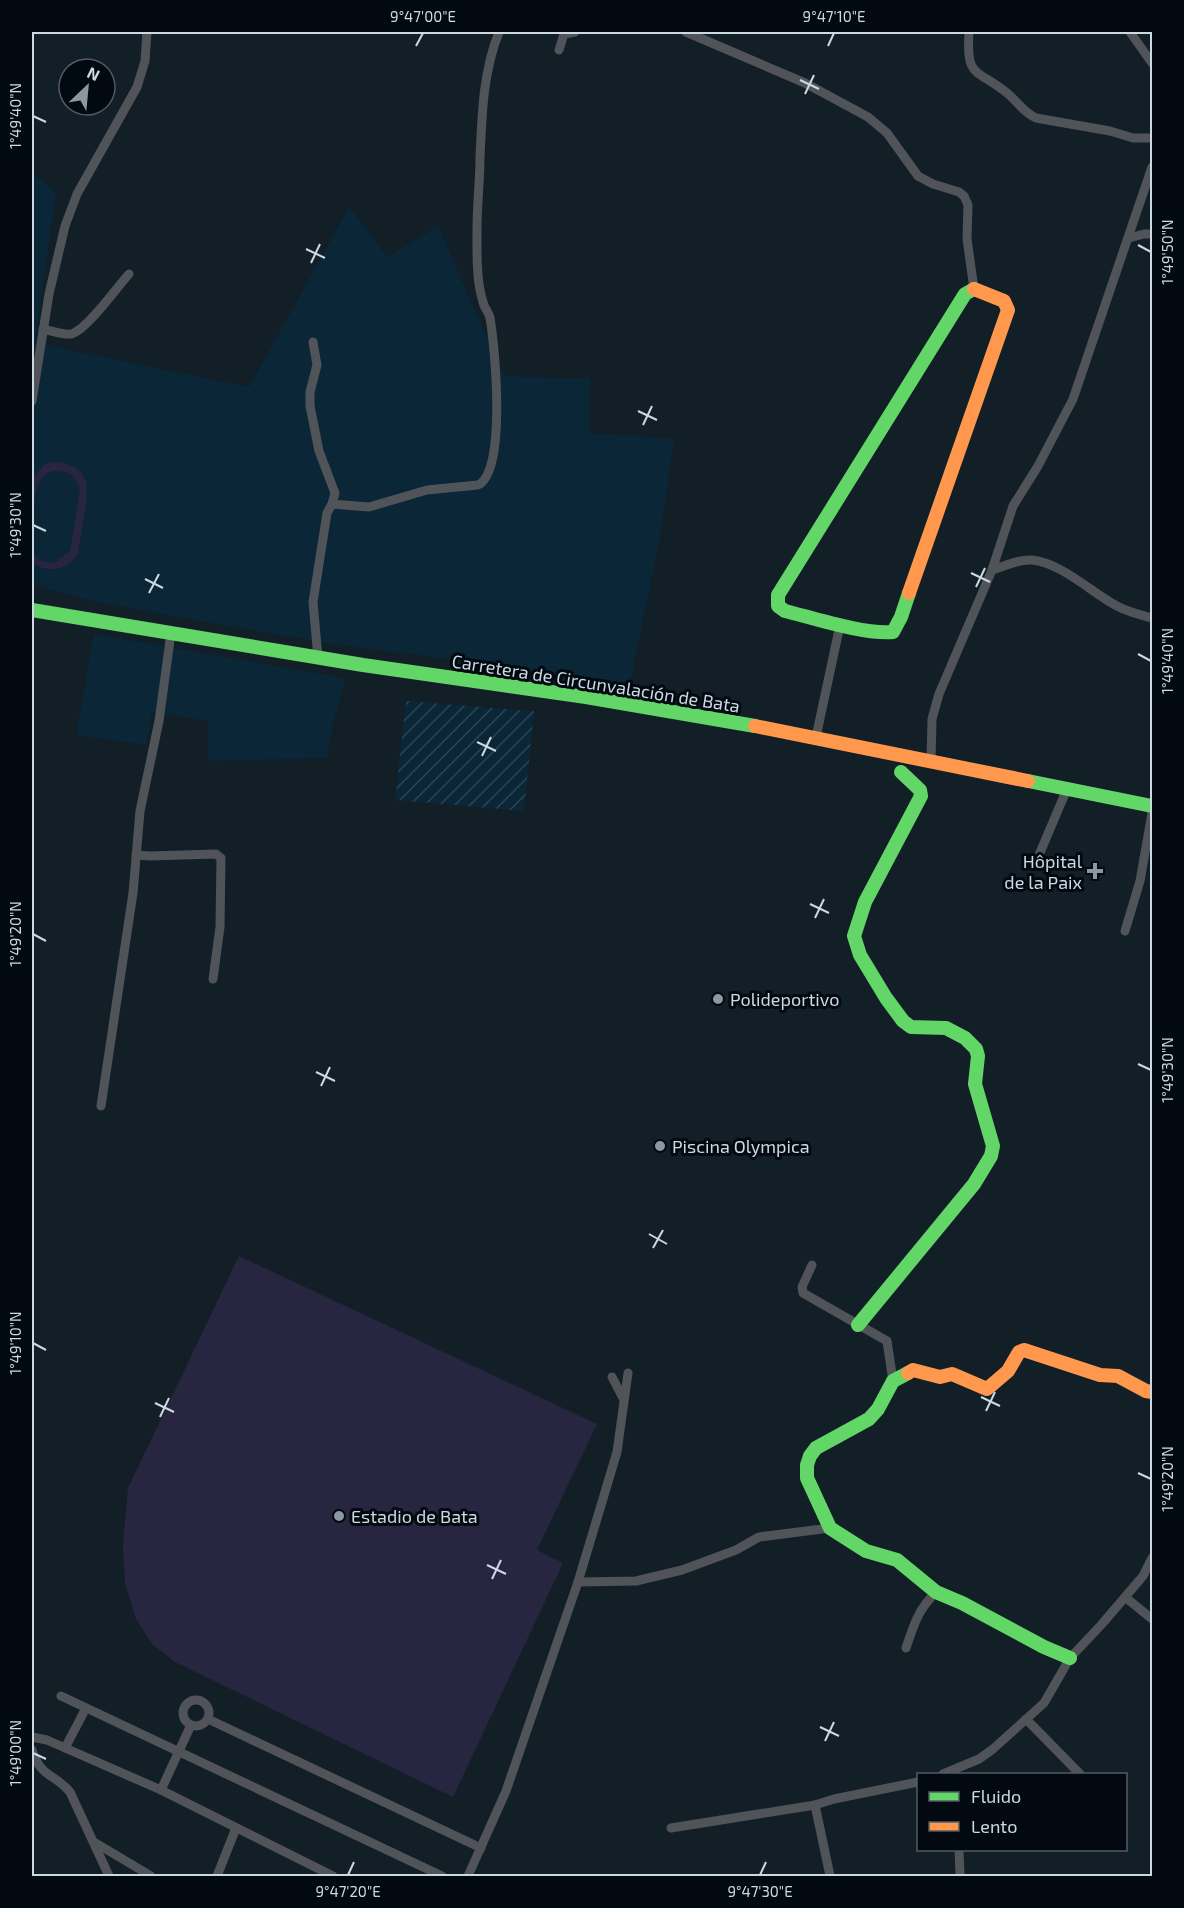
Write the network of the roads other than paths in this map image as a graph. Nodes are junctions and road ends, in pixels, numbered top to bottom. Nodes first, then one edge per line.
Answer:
1 (147, 32) edge
2 (499, 32) edge
3 (575, 32) edge
4 (686, 32) edge
5 (969, 32) edge
6 (1130, 32) edge
7 (559, 50) dead end
8 (1152, 63) edge
9 (1152, 138) edge
10 (1152, 167) edge
11 (1149, 186) edge
12 (1152, 234) edge
13 (1129, 238) junction
14 (129, 274) dead end
15 (974, 289) junction
16 (43, 329) junction
17 (313, 342) dead end
18 (32, 400) edge
19 (332, 504) junction
20 (992, 570) junction
21 (32, 610) edge
22 (1152, 618) edge
23 (840, 625) junction
24 (171, 633) junction
25 (318, 658) junction
26 (816, 737) junction
27 (931, 763) junction
28 (901, 772) dead end
29 (1067, 789) junction
30 (1152, 806) edge
31 (1152, 813) edge
32 (136, 855) junction
33 (1036, 862) dead end
34 (1125, 931) dead end
35 (213, 979) dead end
36 (101, 1106) dead end
37 (812, 1265) dead end
38 (858, 1325) junction
39 (628, 1373) dead end
40 (612, 1377) dead end
41 (893, 1381) junction
42 (1152, 1392) edge
43 (623, 1398) junction
44 (830, 1528) junction
45 (1152, 1558) edge
46 (578, 1582) junction
47 (936, 1592) junction
48 (1125, 1597) junction
49 (1152, 1619) edge
50 (906, 1648) dead end
51 (1070, 1658) junction
52 (61, 1696) dead end
53 (86, 1708) junction
54 (208, 1719) junction
55 (1026, 1719) junction
56 (191, 1725) junction
57 (32, 1737) edge
58 (65, 1748) junction
59 (32, 1750) edge
60 (179, 1752) junction
61 (949, 1773) edge
62 (1079, 1773) edge
63 (917, 1782) edge
64 (160, 1790) junction
65 (815, 1805) junction
66 (236, 1828) junction
67 (671, 1828) dead end
68 (92, 1840) junction
69 (481, 1848) junction
70 (959, 1851) edge
71 (109, 1876) edge
72 (151, 1876) edge
73 (217, 1876) edge
74 (333, 1876) edge
75 (442, 1876) edge
76 (468, 1876) edge
77 (830, 1876) edge
78 (960, 1876) edge

1 - 16 street
2 - 19 street
3 - 7 street
4 - 15 street
5 - 9 street
6 - 8 street
10 - 11 street
11 - 13 street
12 - 13 street
13 - 20 street
14 - 16 street
15 - 23 street
15 - 23 street
16 - 18 street
17 - 19 street
19 - 25 street
20 - 22 street
20 - 27 street
21 - 24 street, Carretera de Circunvalación de Bata
23 - 26 street
24 - 25 street, Carretera de Circunvalación de Bata
24 - 32 street
25 - 26 street, Carretera de Circunvalación de Bata
26 - 27 street, Carretera de Circunvalación de Bata
27 - 29 street, Carretera de Circunvalación de Bata
28 - 38 street
29 - 30 street, Carretera de Circunvalación de Bata
29 - 33 street
31 - 34 street
32 - 35 street
32 - 36 street
37 - 38 street
38 - 41 street
39 - 43 street
40 - 43 street
41 - 42 street
41 - 44 street
43 - 46 street
44 - 46 street
44 - 47 street
45 - 48 street
46 - 69 street
47 - 50 street
47 - 51 street
48 - 49 street
48 - 51 street
51 - 55 street
52 - 53 street
53 - 58 street
53 - 60 street
54 - 56 street
54 - 56 street
54 - 69 street
55 - 61 street
55 - 62 street
56 - 60 street
57 - 58 street
58 - 64 street
59 - 68 street
60 - 64 street
60 - 75 street
63 - 65 street
64 - 66 street
65 - 67 street
65 - 77 street
66 - 73 street
66 - 74 street
68 - 71 street
68 - 72 street
69 - 76 street
70 - 78 street

